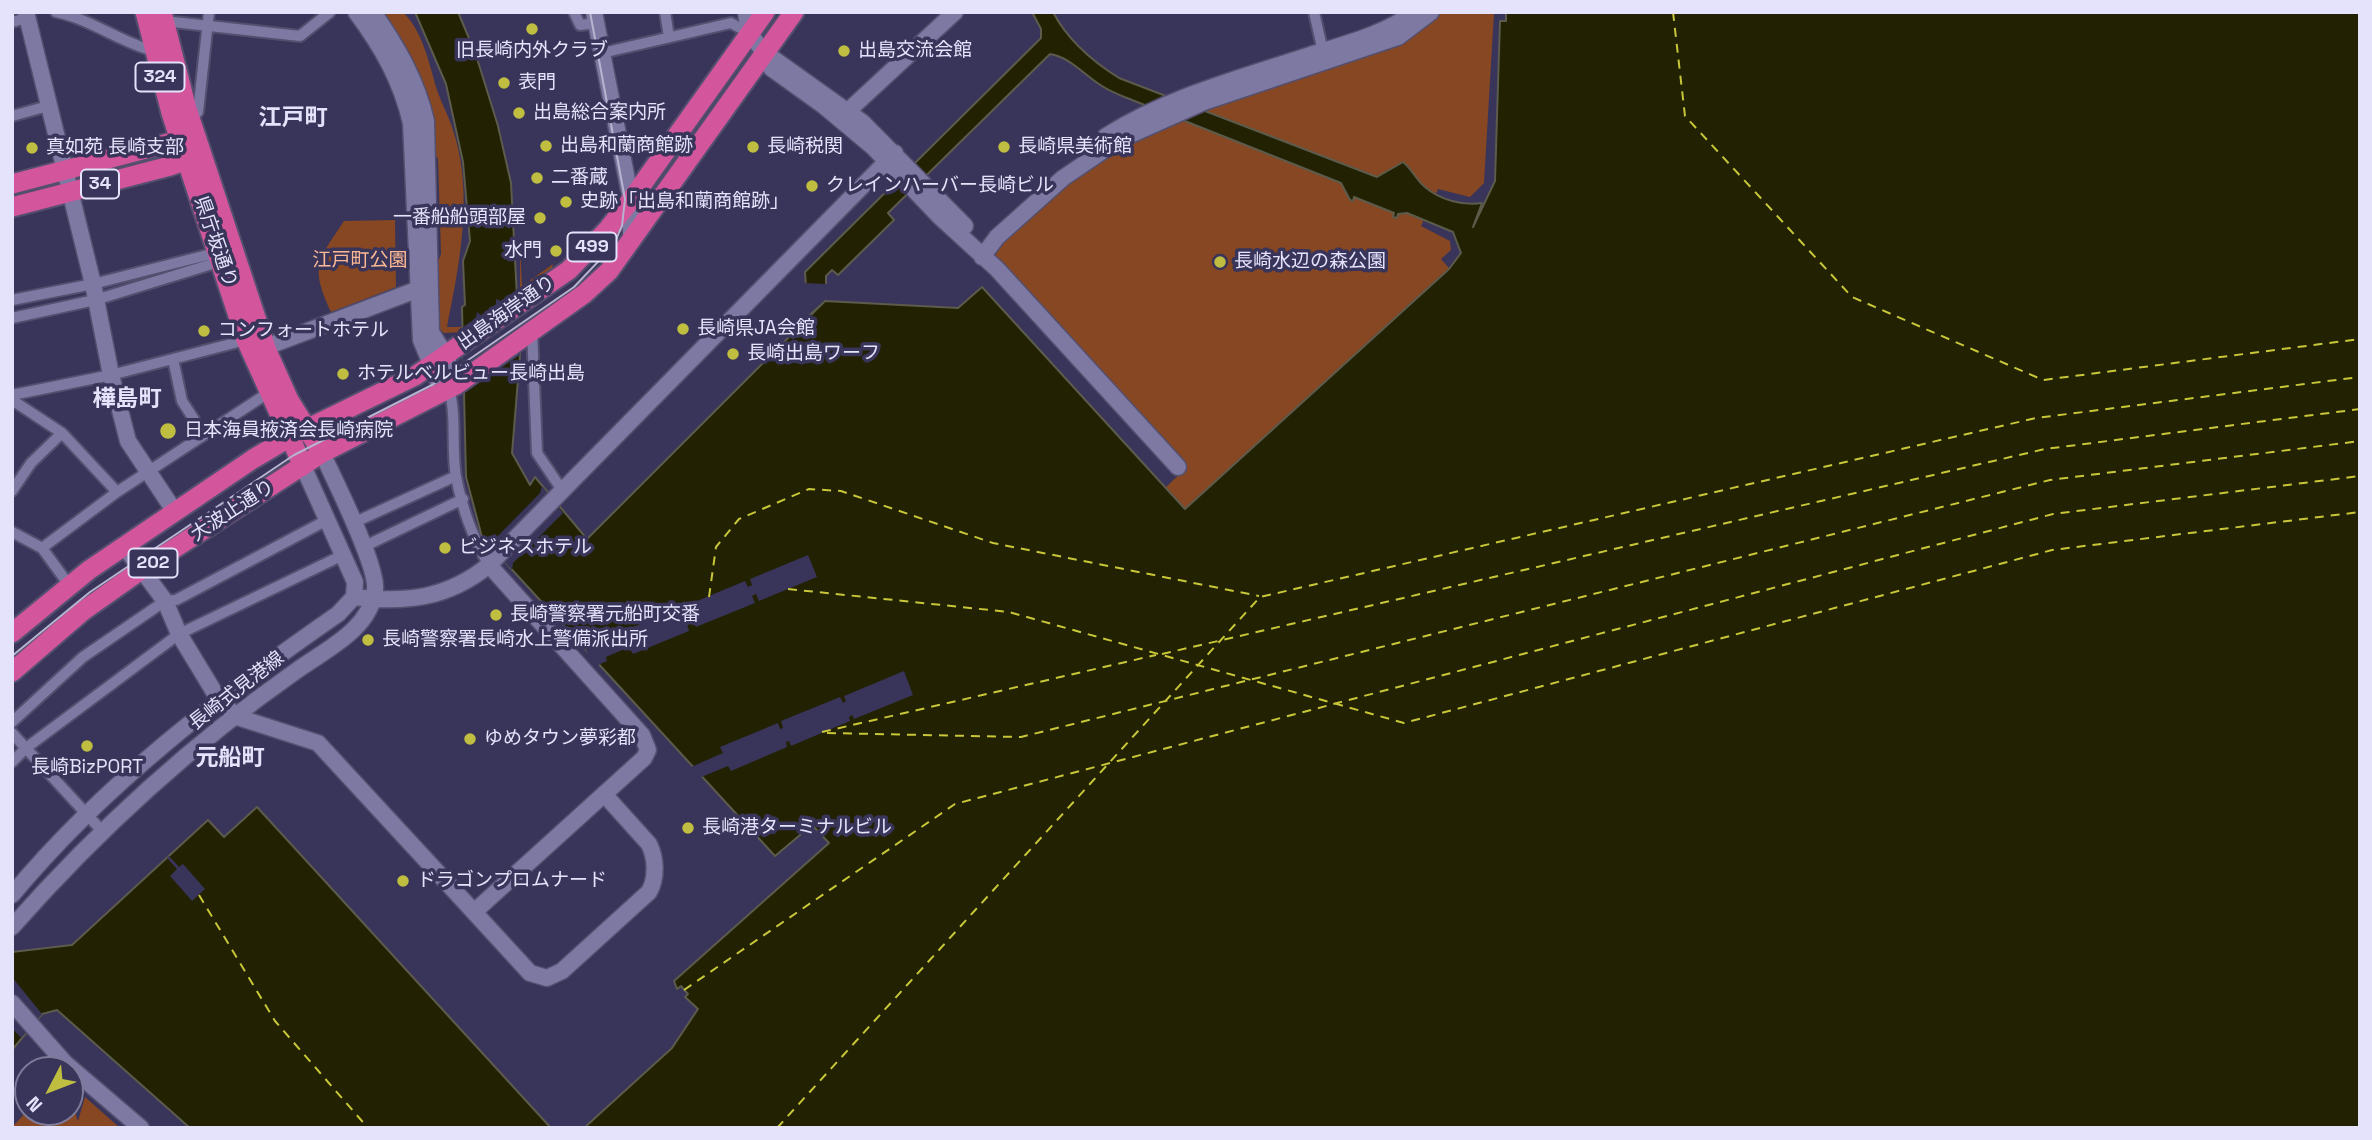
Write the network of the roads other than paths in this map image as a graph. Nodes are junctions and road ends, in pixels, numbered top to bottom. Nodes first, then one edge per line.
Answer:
1 (56, 12) edge
2 (145, 12) edge
3 (330, 12) edge
4 (356, 12) edge
5 (373, 12) edge
6 (574, 12) edge
7 (665, 12) edge
8 (746, 12) edge
9 (765, 12) edge
10 (794, 12) edge
11 (954, 12) edge
12 (1314, 12) edge
13 (1414, 12) edge
14 (1431, 12) edge
15 (22, 17) edge
16 (163, 17) edge
17 (209, 18) edge
18 (595, 18) edge
19 (749, 33) junction
20 (669, 37) junction
21 (154, 51) junction
22 (764, 52) junction
23 (602, 53) junction
24 (1324, 56) junction
25 (48, 106) junction
26 (849, 110) junction
27 (12, 116) edge
28 (190, 118) junction
29 (189, 149) junction
30 (891, 158) junction
31 (64, 171) junction
32 (12, 184) edge
33 (70, 192) junction
34 (631, 200) junction
35 (12, 207) edge
36 (631, 242) junction
37 (980, 250) junction
38 (221, 256) junction
39 (416, 290) junction
40 (94, 292) junction
41 (12, 300) edge
42 (12, 318) edge
43 (532, 330) junction
44 (247, 340) junction
45 (266, 347) junction
46 (173, 359) junction
47 (439, 360) junction
48 (111, 375) junction
49 (453, 386) junction
50 (268, 393) junction
51 (12, 395) edge
52 (12, 400) edge
53 (62, 433) junction
54 (298, 433) junction
55 (204, 435) junction
56 (322, 453) junction
57 (303, 466) junction
58 (1178, 467) dead end
59 (146, 472) junction
60 (456, 476) junction
61 (12, 491) edge
62 (117, 492) junction
63 (558, 493) junction
64 (463, 499) junction
65 (174, 513) junction
66 (327, 520) junction
67 (352, 523) junction
68 (12, 532) edge
69 (124, 547) junction
70 (363, 547) junction
71 (42, 548) junction
72 (343, 555) junction
73 (494, 560) junction
74 (141, 570) junction
75 (69, 585) junction
76 (354, 597) junction
77 (373, 599) junction
78 (165, 601) junction
79 (12, 633) edge
80 (179, 634) junction
81 (12, 672) edge
82 (219, 700) junction
83 (237, 717) junction
84 (12, 722) edge
85 (12, 733) edge
86 (26, 748) junction
87 (12, 762) edge
88 (604, 794) junction
89 (89, 813) junction
90 (103, 832) junction
91 (12, 894) edge
92 (474, 912) junction
93 (12, 927) edge
94 (12, 1003) edge
95 (141, 1128) edge

1 - 21 street
2 - 21 highway, 県庁坂通り / 324
3 - 17 street
4 - 39 street
5 - 47 street
6 - 18 street
7 - 20 street
8 - 19 street
9 - 19 highway, 出島海岸通り / 499
10 - 22 highway, 出島海岸通り / 499
11 - 26 street
12 - 24 street
13 - 24 street
14 - 24 street
15 - 25 street
16 - 17 street
16 - 28 highway, 県庁坂通り / 324
17 - 28 street
18 - 23 street
19 - 20 street
19 - 22 street
19 - 34 highway, 出島海岸通り / 499
20 - 23 street
21 - 29 highway, 県庁坂通り / 324
22 - 26 street
22 - 30 street
22 - 36 highway, 出島海岸通り / 499
23 - 34 street
24 - 37 street
25 - 27 street
25 - 31 street
26 - 30 street
28 - 29 highway, 県庁坂通り / 324
29 - 31 highway, 34
29 - 33 highway, 34
29 - 38 highway, 県庁坂通り
29 - 45 highway, 県庁坂通り
30 - 37 street
30 - 63 street
31 - 32 highway, 34
31 - 33 street
33 - 35 highway, 34
33 - 40 street
34 - 36 street
34 - 47 highway, 出島海岸通り / 499
36 - 43 highway, 出島海岸通り / 499
37 - 58 street
38 - 40 street
38 - 40 street
38 - 44 highway, 県庁坂通り
39 - 45 street
39 - 47 street
40 - 41 street
40 - 42 street
40 - 48 street
43 - 49 highway, 出島海岸通り / 499
43 - 63 street
44 - 46 street
44 - 50 highway, 県庁坂通り
45 - 54 highway, 県庁坂通り
46 - 48 street
46 - 55 street
47 - 49 street
47 - 54 highway, 出島海岸通り / 499
48 - 51 street
48 - 59 street
49 - 56 highway, 出島海岸通り / 499
49 - 60 street
50 - 54 highway, 県庁坂通り
50 - 55 street
52 - 53 street
53 - 61 street
53 - 62 street
54 - 56 highway, 県庁坂通り
54 - 57 highway, 県庁坂通り
54 - 65 highway, 大波止通り / 202
55 - 59 street
56 - 57 highway, 大波止通り / 202
56 - 67 street
57 - 66 street
57 - 74 highway, 大波止通り / 202
59 - 62 street
59 - 65 street
60 - 64 street
60 - 67 street
62 - 71 street
63 - 73 street
64 - 70 street
64 - 73 street
65 - 69 highway, 大波止通り / 202
66 - 72 street
66 - 78 street
67 - 70 street
68 - 71 street
69 - 74 street
69 - 75 highway, 大波止通り / 202
70 - 77 street
71 - 75 street
72 - 76 street
72 - 80 street
73 - 77 street
73 - 88 street
74 - 78 street
74 - 81 highway, 大波止通り / 202
75 - 79 highway, 大波止通り / 202
76 - 77 street
76 - 82 street, 長崎式見港線
77 - 83 street, 長崎式見港線
78 - 80 street
78 - 84 street
80 - 82 street
80 - 86 street
82 - 83 street
82 - 89 street, 長崎式見港線
83 - 90 street, 長崎式見港線
83 - 92 street
85 - 86 street
86 - 87 street
86 - 89 street
88 - 92 street
88 - 92 street
89 - 90 street
89 - 91 street, 長崎式見港線
90 - 93 street, 長崎式見港線
94 - 95 street

